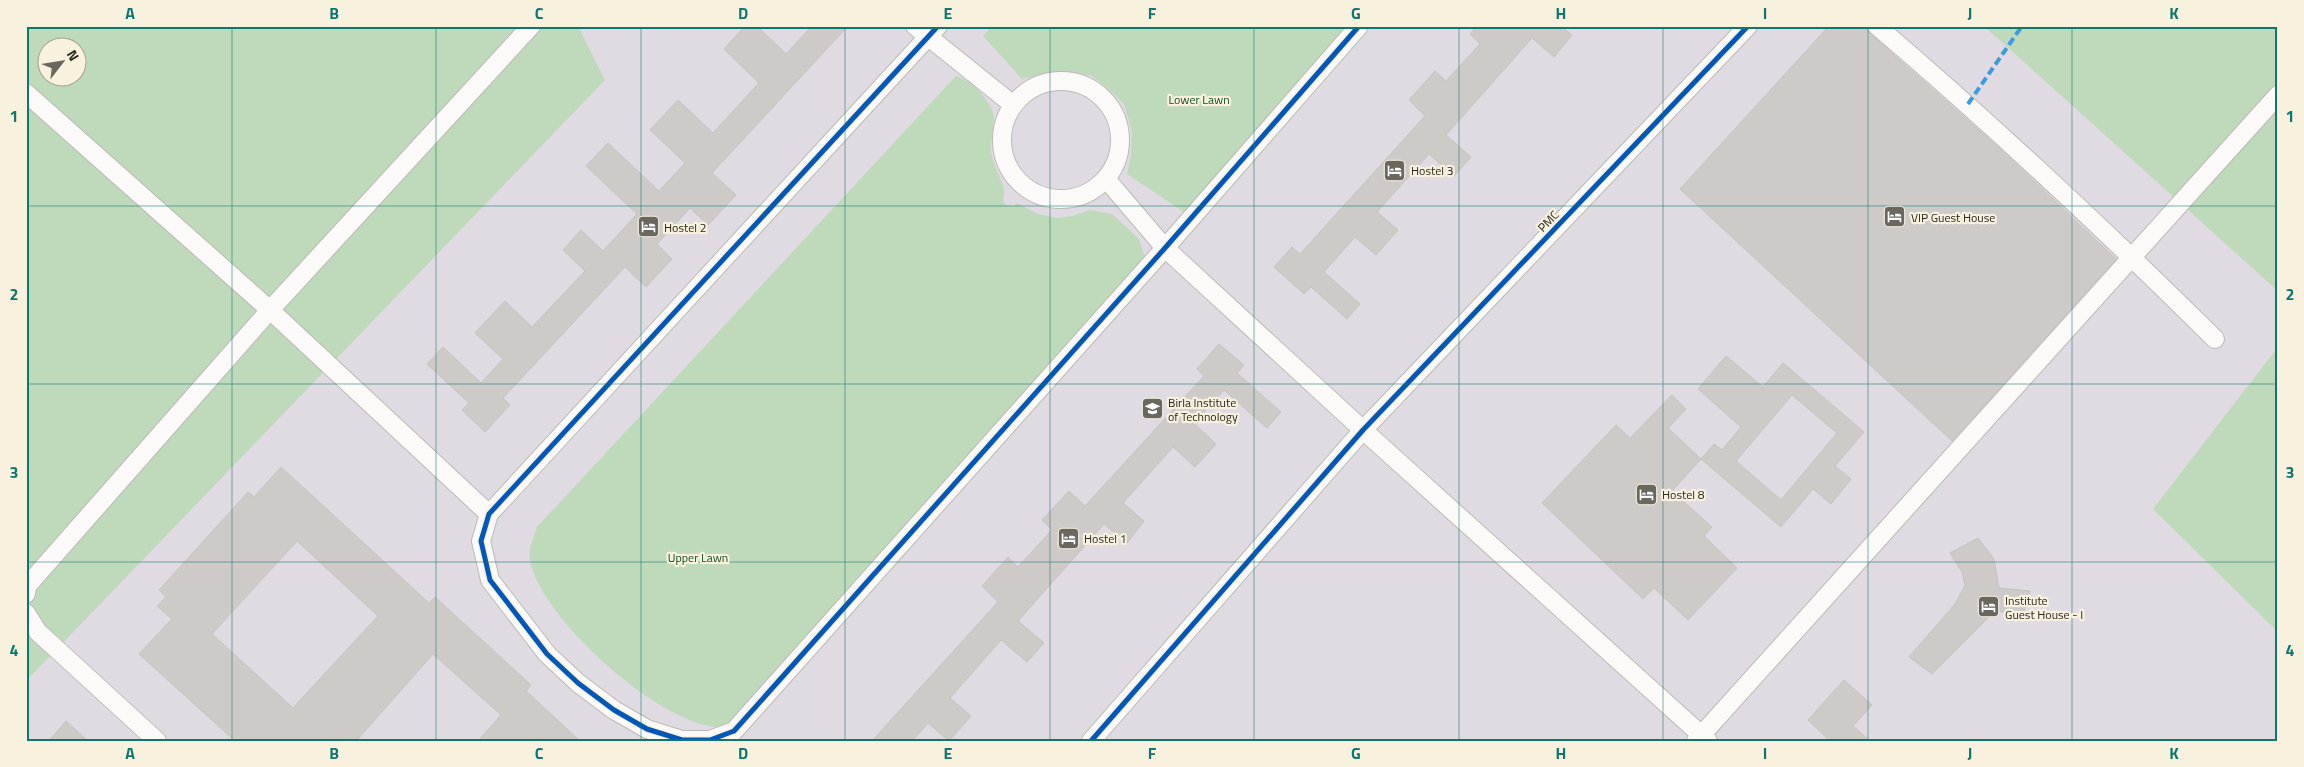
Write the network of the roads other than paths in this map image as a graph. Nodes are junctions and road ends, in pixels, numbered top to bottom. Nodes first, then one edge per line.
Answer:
1 (531, 26) edge
2 (1359, 26) edge
3 (1748, 26) edge
4 (1877, 26) edge
5 (927, 30) edge
6 (26, 93) edge
7 (2278, 95) edge
8 (1012, 104) junction
9 (1106, 180) junction
10 (1165, 248) junction
11 (2132, 256) junction
12 (270, 310) junction
13 (2216, 339) dead end
14 (1363, 430) junction
15 (489, 514) junction
16 (26, 594) edge
17 (26, 613) edge
18 (739, 736) edge
19 (1702, 739) edge
20 (157, 741) edge
21 (1091, 741) edge

1 - 12 street
2 - 10 street
3 - 14 street, PMC
4 - 11 street
5 - 8 street
5 - 15 street
6 - 12 street
7 - 11 street
8 - 9 street
8 - 9 street
9 - 10 street
10 - 14 street
10 - 18 street
11 - 13 street
11 - 19 street
12 - 15 street
12 - 16 street
14 - 19 street
14 - 21 street, PMC
15 - 18 street
17 - 20 street

